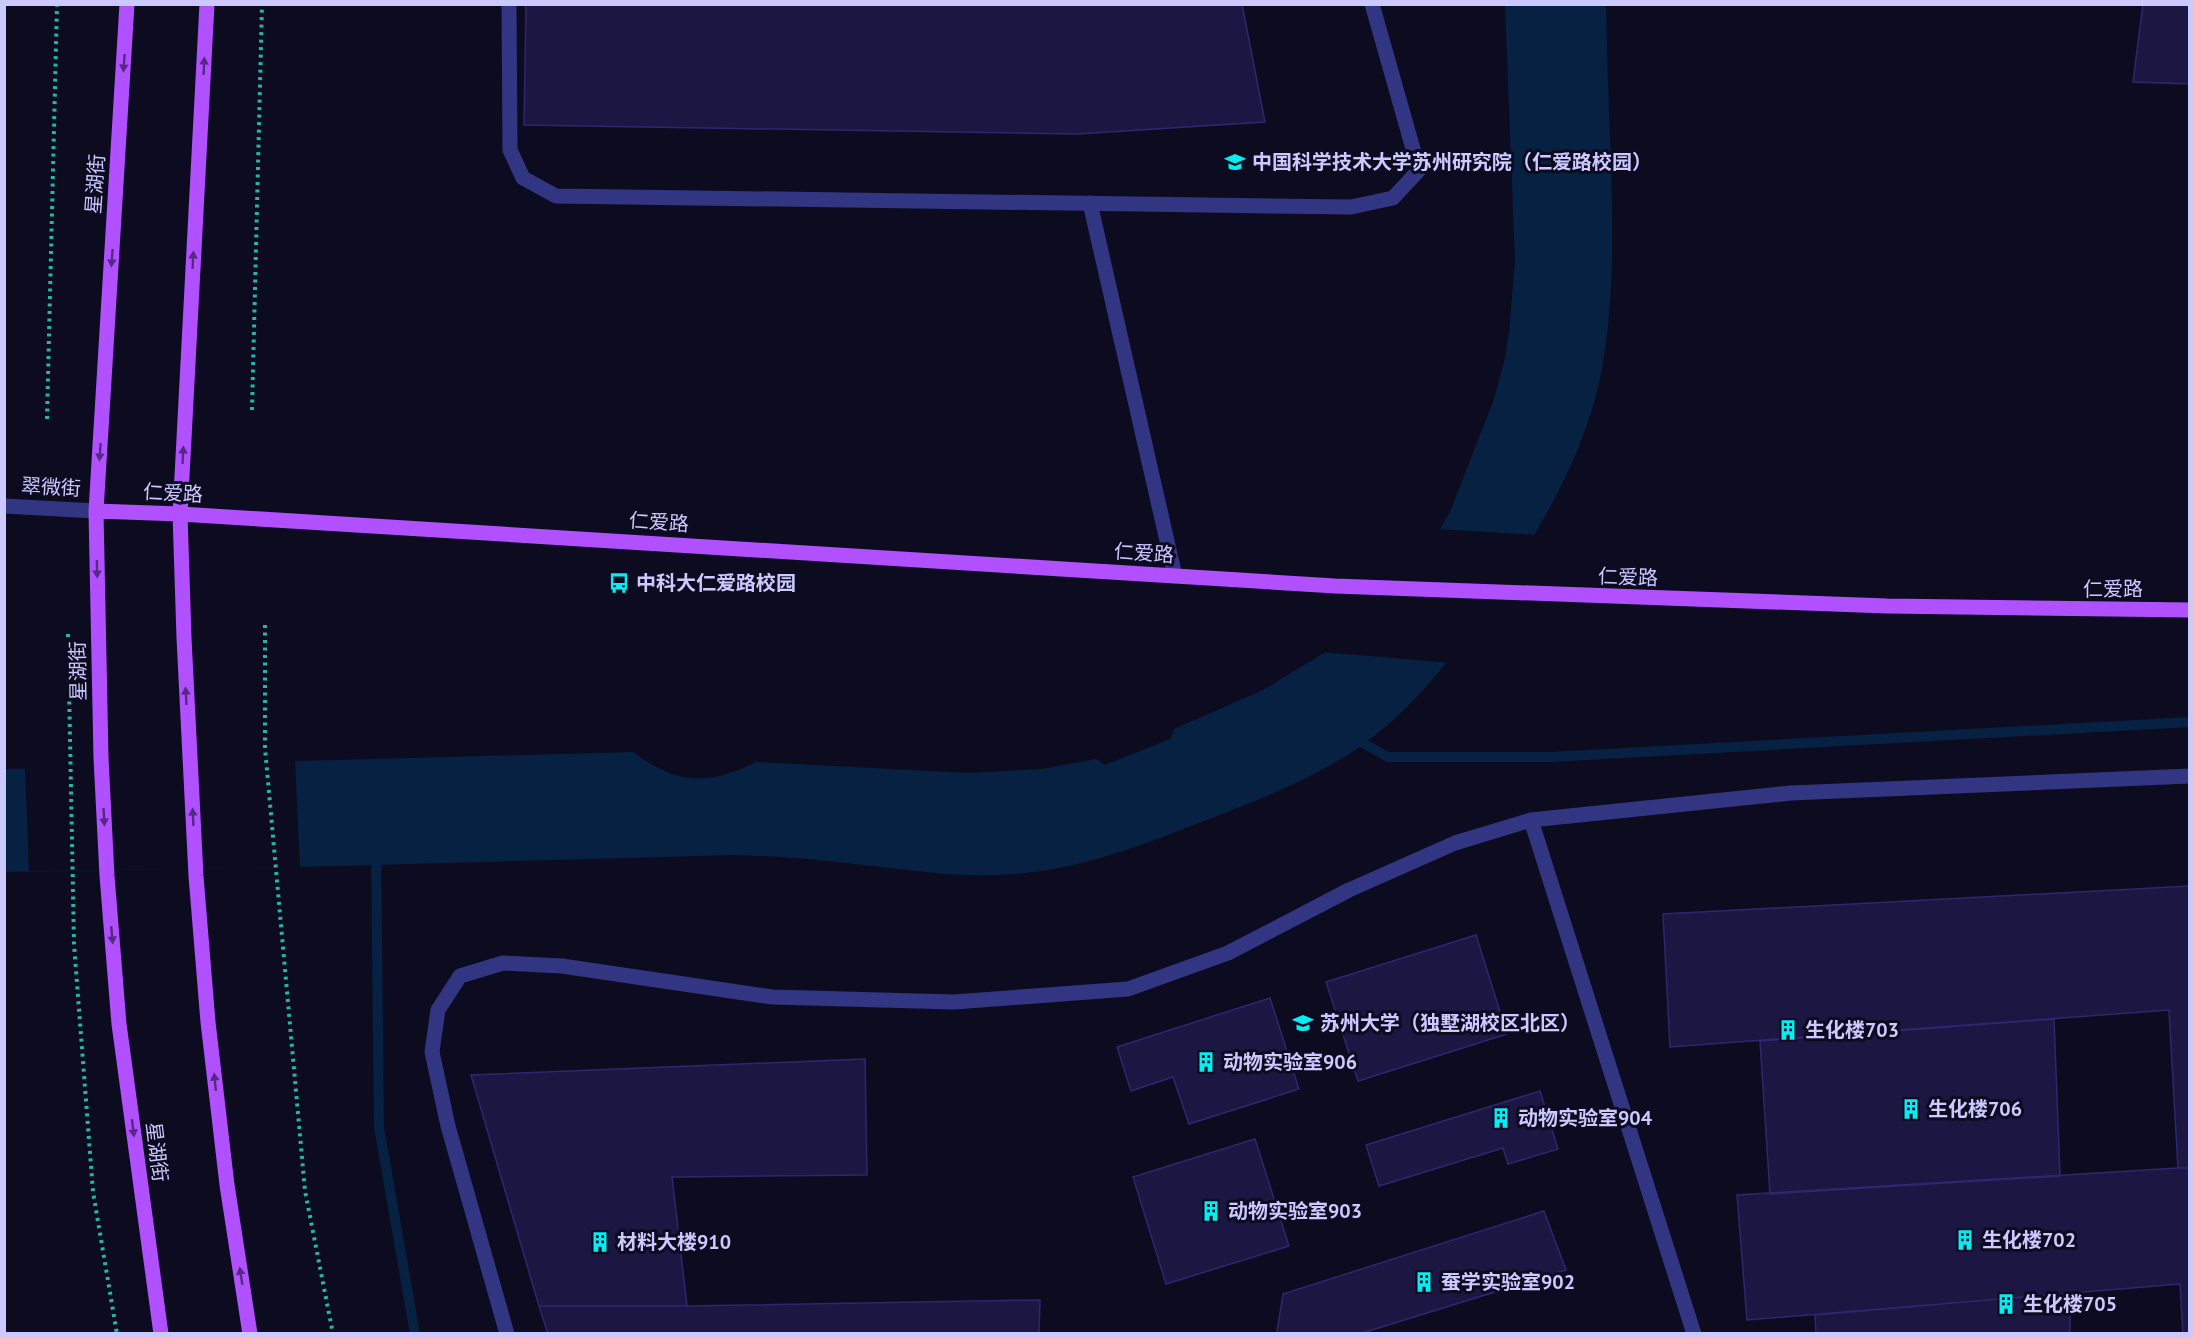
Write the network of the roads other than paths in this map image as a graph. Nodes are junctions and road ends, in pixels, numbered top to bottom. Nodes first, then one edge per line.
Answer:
1 (127, 4) edge
2 (207, 4) edge
3 (509, 4) edge
4 (1372, 4) edge
5 (1090, 203) junction
6 (4, 506) edge
7 (96, 511) junction
8 (180, 514) junction
9 (1175, 576) junction
10 (2190, 610) edge
11 (2190, 776) edge
12 (1532, 820) junction
13 (161, 1334) edge
14 (250, 1334) edge
15 (507, 1334) edge
16 (1695, 1334) edge

1 -> 7 main road, 星湖街
8 -> 2 main road
3 - 5 street
4 - 5 street
5 - 9 street
6 - 7 street, 翠微街
7 - 8 main road, 仁爱路
7 -> 13 main road, 星湖街
8 - 9 main road, 仁爱路
14 -> 8 main road
9 - 10 main road, 仁爱路
11 - 12 street
12 - 15 street
12 - 16 street

